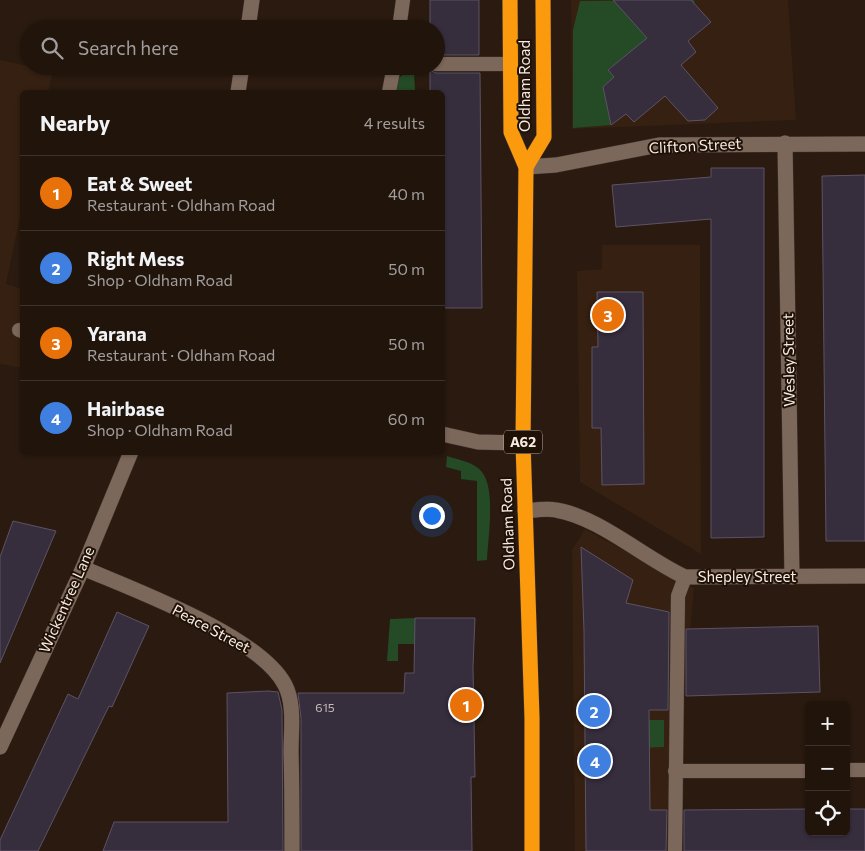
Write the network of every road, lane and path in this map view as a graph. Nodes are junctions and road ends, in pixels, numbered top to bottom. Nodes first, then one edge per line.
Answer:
1 (252, 0) edge
2 (403, 0) edge
3 (510, 0) edge
4 (543, 0) edge
5 (249, 20) edge
6 (400, 20) edge
7 (445, 64) edge
8 (509, 64) junction
9 (241, 75) edge
10 (392, 75) edge
11 (238, 90) edge
12 (389, 90) edge
13 (785, 143) junction
14 (865, 144) edge
15 (526, 167) junction
16 (445, 435) edge
17 (523, 443) junction
18 (130, 455) edge
19 (526, 511) junction
20 (84, 568) junction
21 (865, 576) edge
22 (685, 577) junction
23 (792, 577) junction
24 (0, 747) edge
25 (805, 770) edge
26 (850, 770) edge
27 (865, 770) edge
28 (675, 771) junction
29 (292, 851) edge
30 (532, 851) edge
31 (674, 851) edge

1 - 5 street
2 - 6 lane
3 - 8 highway, Oldham Road / A62
4 - 15 highway, Oldham Road
7 - 8 lane
8 - 15 highway, Oldham Road / A62
9 - 11 street
10 - 12 lane
13 - 14 street, Clifton Street
13 - 15 street, Clifton Street
13 - 23 street, Wesley Street
15 - 17 highway, Oldham Road / A62
16 - 17 street
17 - 19 highway, Oldham Road / A62
18 - 20 street, Wickentree Lane
19 - 22 street, Shepley Street
19 - 30 highway, Oldham Road / A62
20 - 24 street, Wickentree Lane
20 - 29 street, Peace Street
21 - 23 street, Shepley Street
22 - 23 street, Shepley Street
22 - 28 lane
25 - 28 lane
26 - 27 lane
28 - 31 lane

